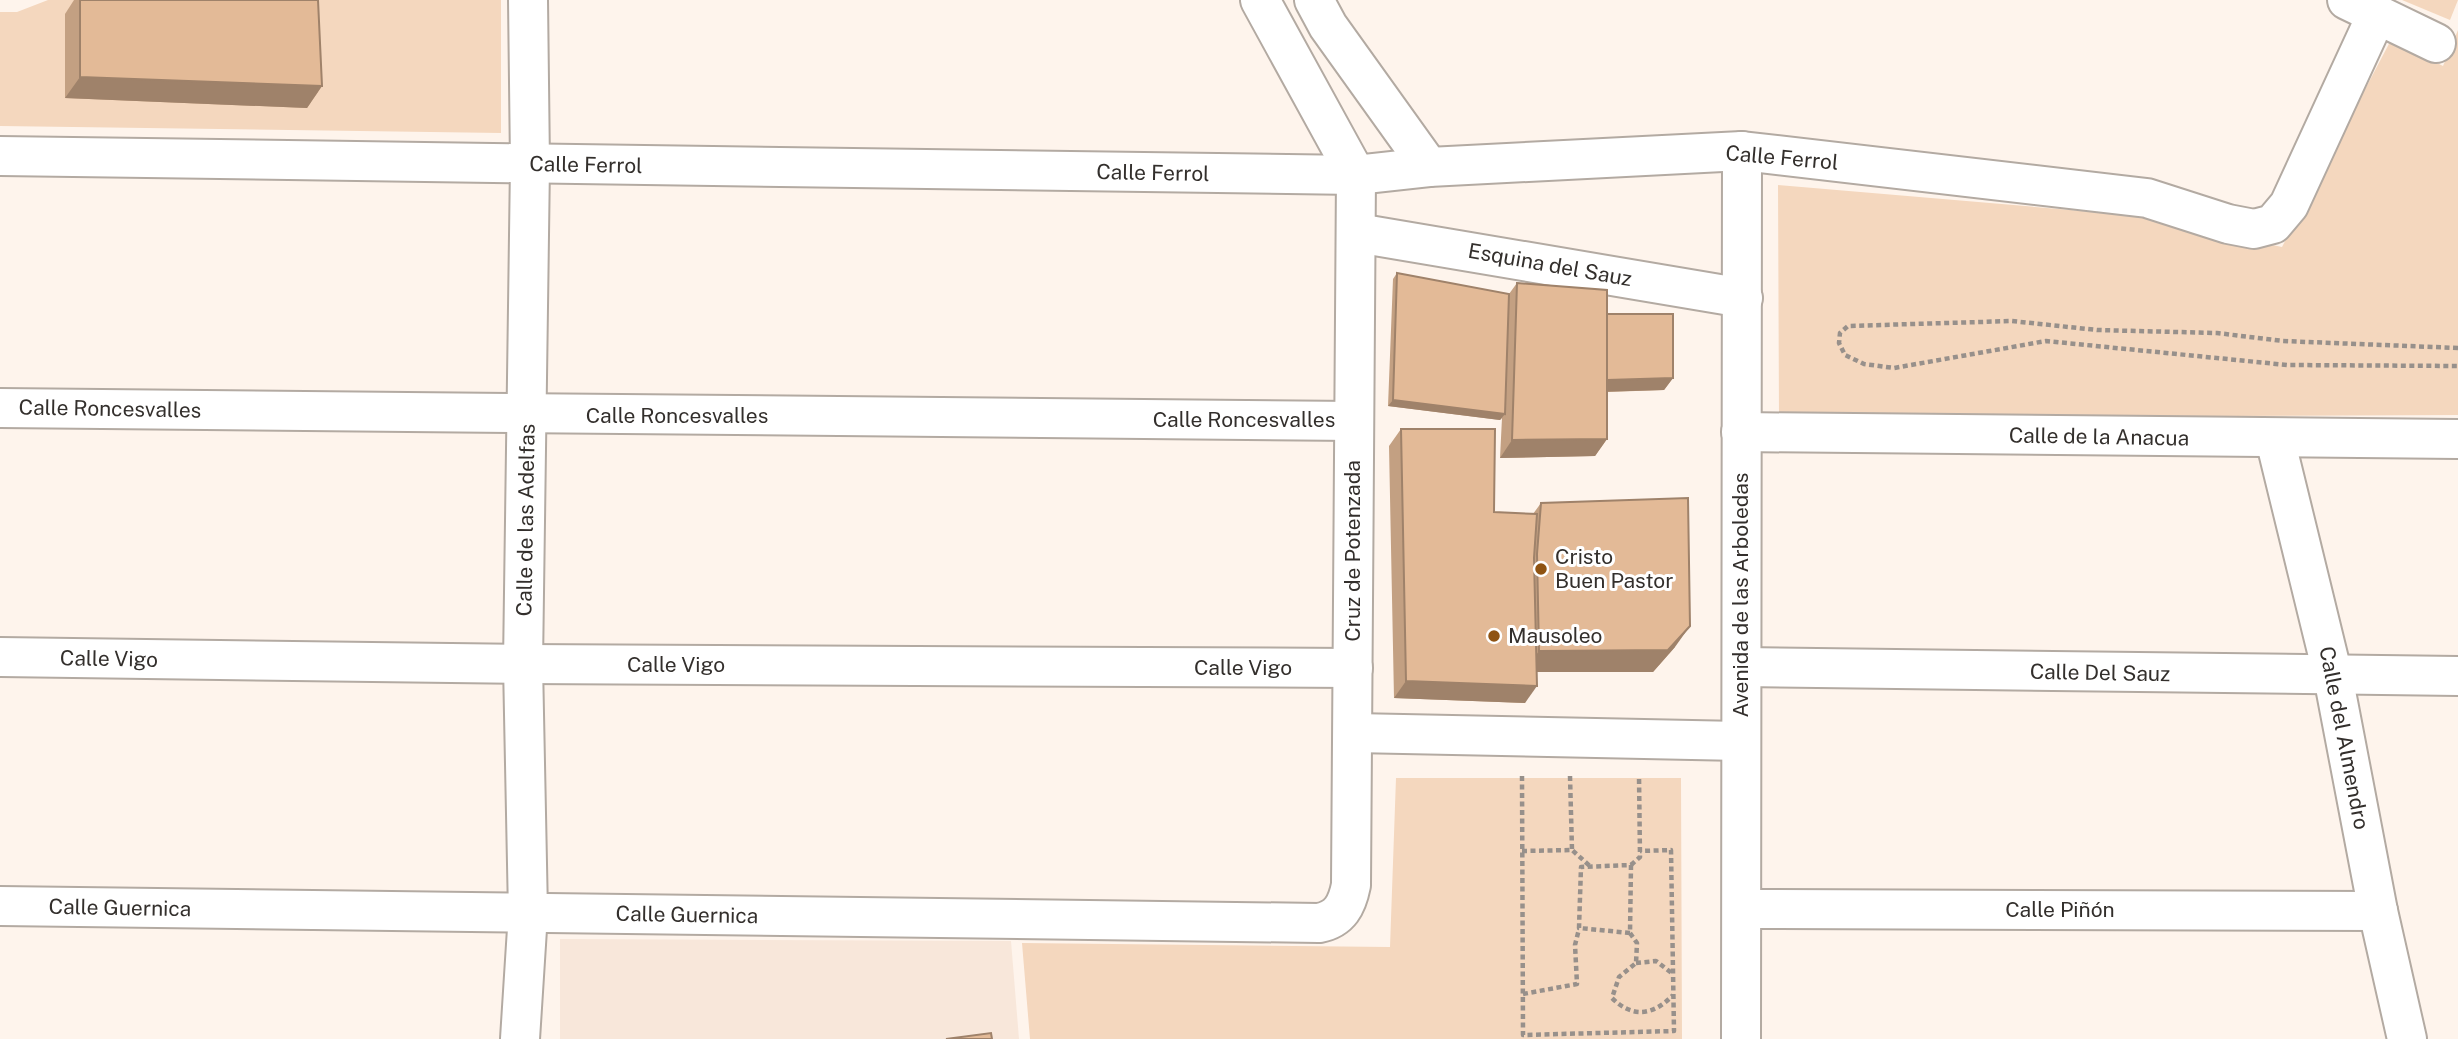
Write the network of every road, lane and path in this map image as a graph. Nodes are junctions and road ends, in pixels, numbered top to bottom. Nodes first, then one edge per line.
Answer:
1 (528, 0) edge
2 (1260, 0) edge
3 (1314, 0) edge
4 (2362, 7) edge
5 (2436, 43) dead end
6 (1742, 151) junction
7 (0, 156) edge
8 (530, 164) junction
9 (1429, 167) junction
10 (1356, 175) junction
11 (1357, 233) junction
12 (1743, 298) junction
13 (2458, 348) edge
14 (2458, 366) edge
15 (0, 408) edge
16 (528, 415) junction
17 (1353, 421) junction
18 (1741, 432) junction
19 (2275, 439) junction
20 (2458, 439) edge
21 (0, 657) edge
22 (523, 664) junction
23 (1742, 667) junction
24 (1353, 668) junction
25 (2333, 676) junction
26 (2458, 676) edge
27 (1354, 733) junction
28 (1740, 741) junction
29 (1522, 764) dead end
30 (1569, 764) dead end
31 (1639, 765) dead end
32 (1572, 850) junction
33 (1522, 851) junction
34 (1640, 851) junction
35 (1631, 866) junction
36 (1591, 867) junction
37 (1351, 886) joint
38 (0, 906) edge
39 (1742, 909) junction
40 (2378, 911) junction
41 (528, 913) junction
42 (1579, 928) junction
43 (1630, 933) junction
44 (1636, 963) junction
45 (1674, 975) junction
46 (1523, 994) junction
47 (1674, 995) junction
48 (520, 1039) edge
49 (1741, 1039) edge
50 (2407, 1039) edge

1 - 8 street, Calle de las Adelfas
2 - 10 street
3 - 9 street
4 - 5 street
4 - 6 street, Calle Ferrol
6 - 9 street, Calle Ferrol
6 - 12 street, Avenida de las Arboledas
7 - 8 street, Calle Ferrol
8 - 10 street, Calle Ferrol
8 - 16 street, Calle de las Adelfas
9 - 10 street, Calle Ferrol
10 - 11 street, Cruz de Potenzada
11 - 12 street, Esquina del Sauz
11 - 17 street, Cruz de Potenzada
12 - 18 street, Avenida de las Arboledas
13 - 14 path
15 - 16 street, Calle Roncesvalles
16 - 17 street, Calle Roncesvalles
16 - 22 street, Calle de las Adelfas
17 - 24 street, Cruz de Potenzada
18 - 19 street, Calle de la Anacua
18 - 23 street, Avenida de las Arboledas
19 - 20 street, Calle de la Anacua
19 - 25 street, Calle del Almendro
21 - 22 street, Calle Vigo
22 - 24 street, Calle Vigo
22 - 41 street, Calle de las Adelfas
23 - 25 street, Calle Del Sauz
23 - 28 street, Avenida de las Arboledas
24 - 27 street, Cruz de Potenzada
25 - 26 street, Calle Del Sauz
25 - 40 street, Calle del Almendro
27 - 28 street
27 - 37 street, Cruz de Potenzada
28 - 39 street, Avenida de las Arboledas
29 - 33 path
30 - 32 path
31 - 34 path
32 - 33 path
32 - 36 path
33 - 46 path
34 - 35 path
34 - 45 path
35 - 36 path
35 - 43 path
36 - 42 path
37 - 41 street, Calle Guernica
38 - 41 street, Calle Guernica
39 - 40 street, Calle Piñón
39 - 49 street, Avenida de las Arboledas
40 - 50 street, Calle del Almendro
41 - 48 street, Calle de las Adelfas
42 - 43 path
42 - 46 path
43 - 44 path
44 - 45 path
44 - 47 path
45 - 47 path
46 - 47 path

